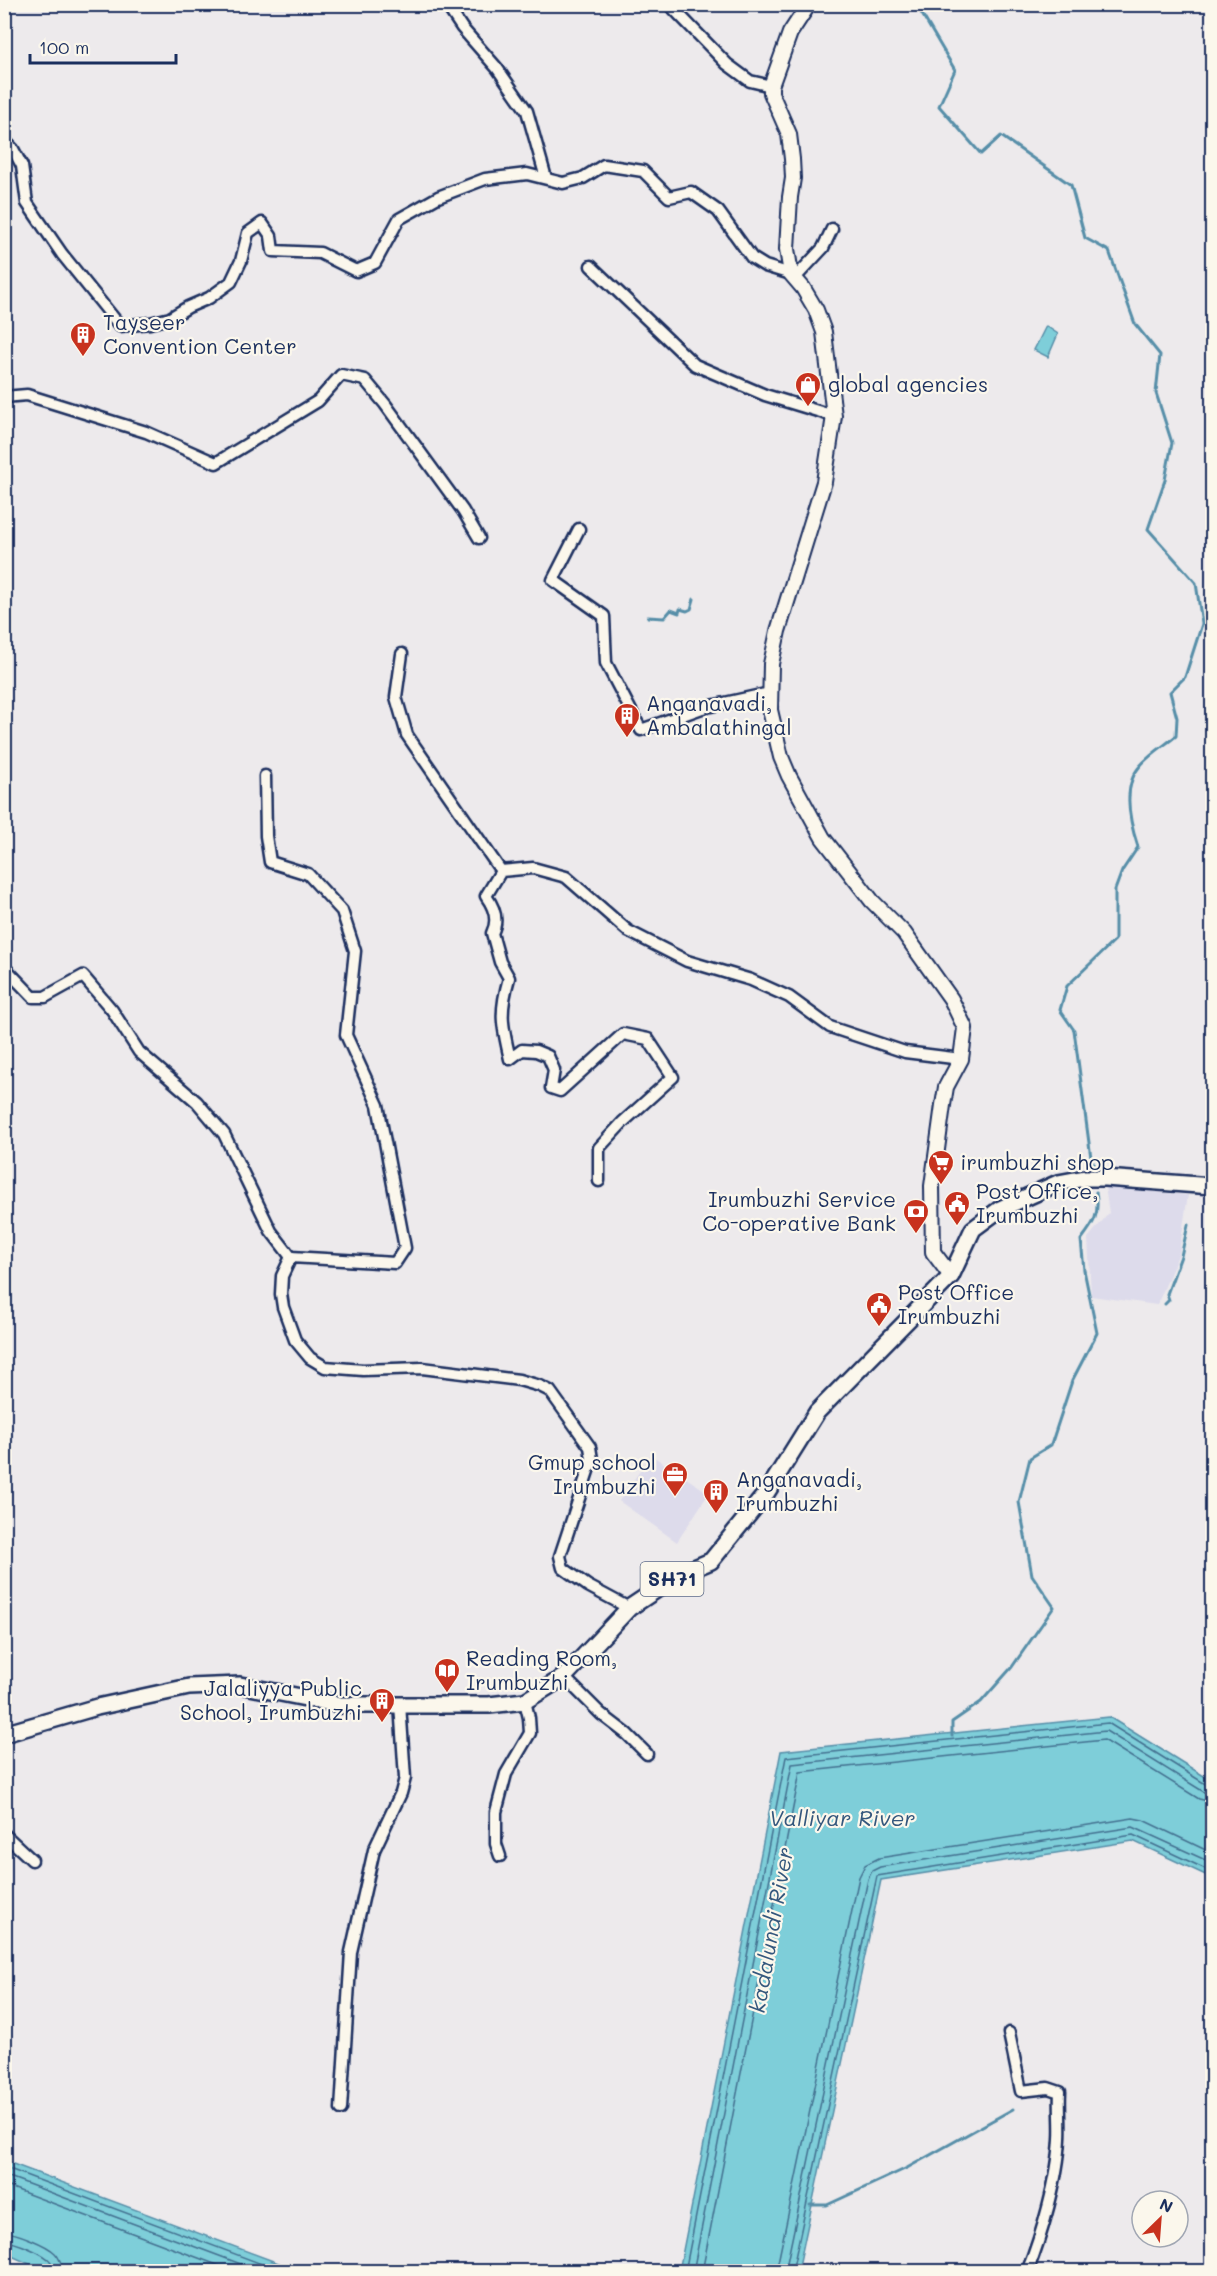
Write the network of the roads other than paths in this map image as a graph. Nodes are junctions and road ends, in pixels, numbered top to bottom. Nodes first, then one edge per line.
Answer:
1 (446, 4) edge
2 (669, 4) edge
3 (809, 4) edge
4 (771, 86) junction
5 (4, 140) edge
6 (546, 178) junction
7 (832, 228) dead end
8 (591, 266) dead end
9 (793, 276) junction
10 (4, 397) edge
11 (834, 416) junction
12 (579, 529) dead end
13 (479, 538) dead end
14 (402, 654) dead end
15 (770, 693) junction
16 (265, 776) dead end
17 (501, 871) junction
18 (4, 974) edge
19 (961, 1059) junction
20 (599, 1181) dead end
21 (1212, 1186) edge
22 (291, 1257) junction
23 (951, 1276) junction
24 (629, 1608) junction
25 (564, 1677) junction
26 (525, 1701) junction
27 (400, 1704) junction
28 (4, 1734) edge
29 (647, 1754) dead end
30 (4, 1834) edge
31 (500, 1856) dead end
32 (32, 1860) dead end
33 (1009, 2033) dead end
34 (341, 2109) dead end
35 (1027, 2271) edge

1 - 6 street
2 - 4 street
3 - 4 main road
4 - 9 main road
5 - 6 street
6 - 9 street
7 - 9 street
8 - 11 street
9 - 11 main road
10 - 13 street
11 - 15 main road
12 - 15 street
14 - 17 street
15 - 19 main road
16 - 22 street
17 - 19 street
17 - 20 street
18 - 22 street
19 - 23 main road
21 - 23 main road, SH71
22 - 24 street
23 - 24 main road, SH71
24 - 25 main road, SH71
25 - 26 main road, SH71
25 - 29 street
26 - 27 main road, SH71
26 - 31 street
27 - 28 main road, SH71
27 - 34 street
30 - 32 street
33 - 35 street

